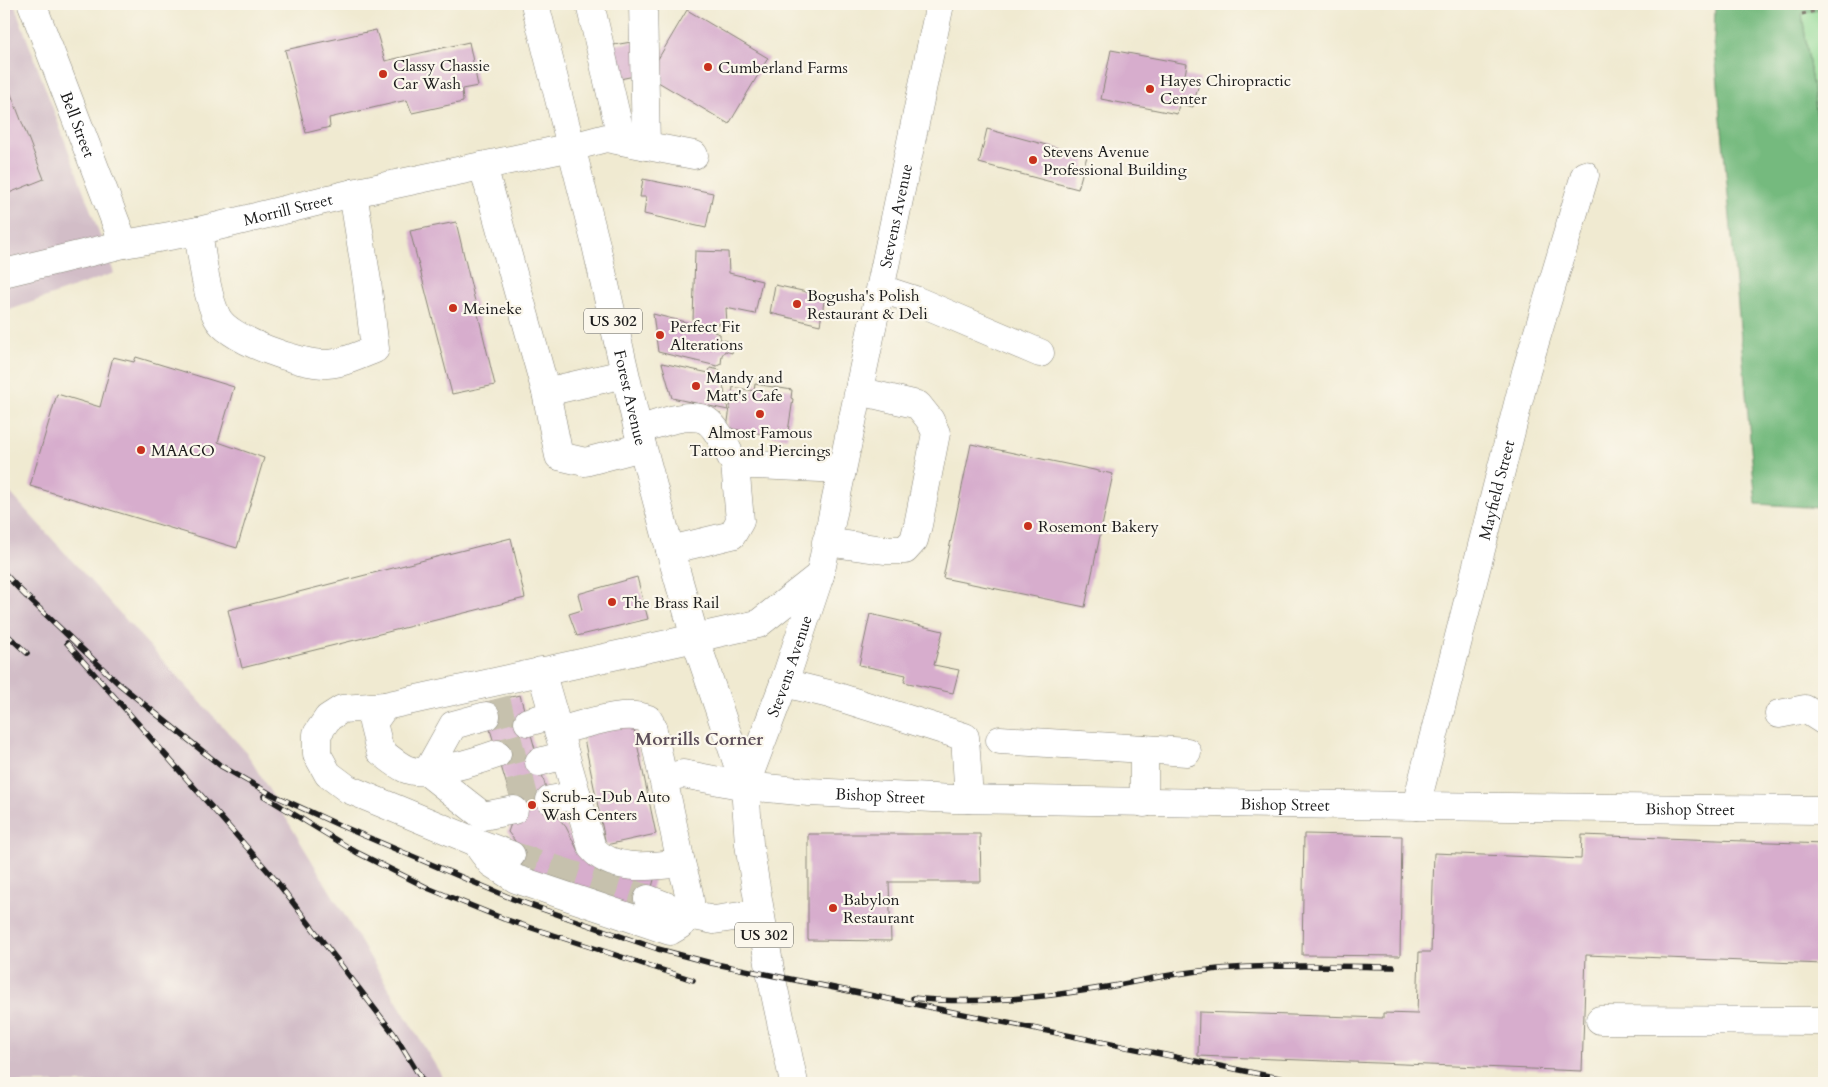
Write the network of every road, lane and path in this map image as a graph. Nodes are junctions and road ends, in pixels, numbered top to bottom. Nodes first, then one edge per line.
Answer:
1 (32, 4) edge
2 (535, 4) edge
3 (590, 4) edge
4 (643, 4) edge
5 (940, 4) edge
6 (1824, 9) edge
7 (1802, 14) dead end
8 (634, 144) junction
9 (572, 147) junction
10 (694, 155) dead end
11 (483, 166) junction
12 (1584, 175) dead end
13 (353, 193) junction
14 (198, 231) junction
15 (124, 244) junction
16 (4, 273) edge
17 (881, 289) junction
18 (1040, 353) dead end
19 (624, 374) junction
20 (546, 392) junction
21 (859, 392) junction
22 (640, 438) junction
23 (735, 464) junction
24 (842, 469) junction
25 (826, 542) junction
26 (670, 550) junction
27 (820, 575) junction
28 (695, 638) junction
29 (541, 671) junction
30 (784, 683) junction
31 (385, 706) junction
32 (1780, 714) dead end
33 (1824, 721) edge
34 (1000, 740) dead end
35 (550, 749) junction
36 (1144, 749) junction
37 (1187, 752) dead end
38 (500, 763) junction
39 (435, 778) junction
40 (663, 778) junction
41 (744, 786) junction
42 (969, 799) junction
43 (1144, 803) junction
44 (1416, 806) junction
45 (1824, 810) edge
46 (476, 842) junction
47 (511, 855) tunnel mouth
48 (682, 863) junction
49 (648, 899) tunnel mouth
50 (760, 913) junction
51 (689, 914) junction
52 (1600, 1020) dead end
53 (1824, 1021) edge
54 (794, 1083) edge

1 - 15 main road, Bell Street
2 - 9 main road, Forest Avenue / US 302
3 - 8 main road
4 - 8 main road
5 - 17 main road, Stevens Avenue
6 - 7 path
8 - 9 main road, Morrill Street
8 - 10 main road, Morrill Street
9 - 11 main road, Morrill Street
9 - 19 main road, Forest Avenue / US 302
11 - 13 main road, Morrill Street
11 - 20 main road
12 - 44 main road, Mayfield Street
13 - 14 main road, Morrill Street
13 - 14 main road
14 - 15 main road, Morrill Street
15 - 16 main road, Morrill Street
17 - 18 main road
17 - 21 main road, Stevens Avenue
19 - 20 main road
19 - 22 main road, Forest Avenue / US 302
20 - 22 main road
21 - 24 main road, Stevens Avenue
21 - 25 main road
22 - 23 main road
22 - 26 main road, Forest Avenue / US 302
23 - 24 main road
23 - 26 main road
24 - 25 main road, Stevens Avenue
25 - 27 main road, Stevens Avenue
26 - 28 main road, Forest Avenue / US 302
27 - 28 main road, Stevens Avenue
27 - 30 main road, Stevens Avenue
28 - 29 main road, Stevens Avenue
28 - 41 main road, Forest Avenue / US 302
29 - 31 main road, Stevens Avenue
29 - 35 main road
30 - 41 main road, Stevens Avenue
30 - 42 main road
31 - 39 main road
31 - 46 main road, Stevens Avenue
32 - 33 main road
34 - 36 main road
35 - 40 main road
35 - 48 main road
36 - 37 main road
36 - 43 main road
38 - 39 main road
38 - 39 main road
38 - 39 main road
40 - 41 main road, Bishop Street
40 - 48 main road
41 - 42 main road, Bishop Street
41 - 50 main road, US 302
42 - 43 main road, Bishop Street
43 - 44 main road, Bishop Street
44 - 45 main road, Bishop Street
46 - 47 main road, Stevens Avenue
46 - 51 main road
48 - 51 main road
49 - 51 main road
50 - 51 main road
50 - 54 main road, US 302
52 - 53 main road

